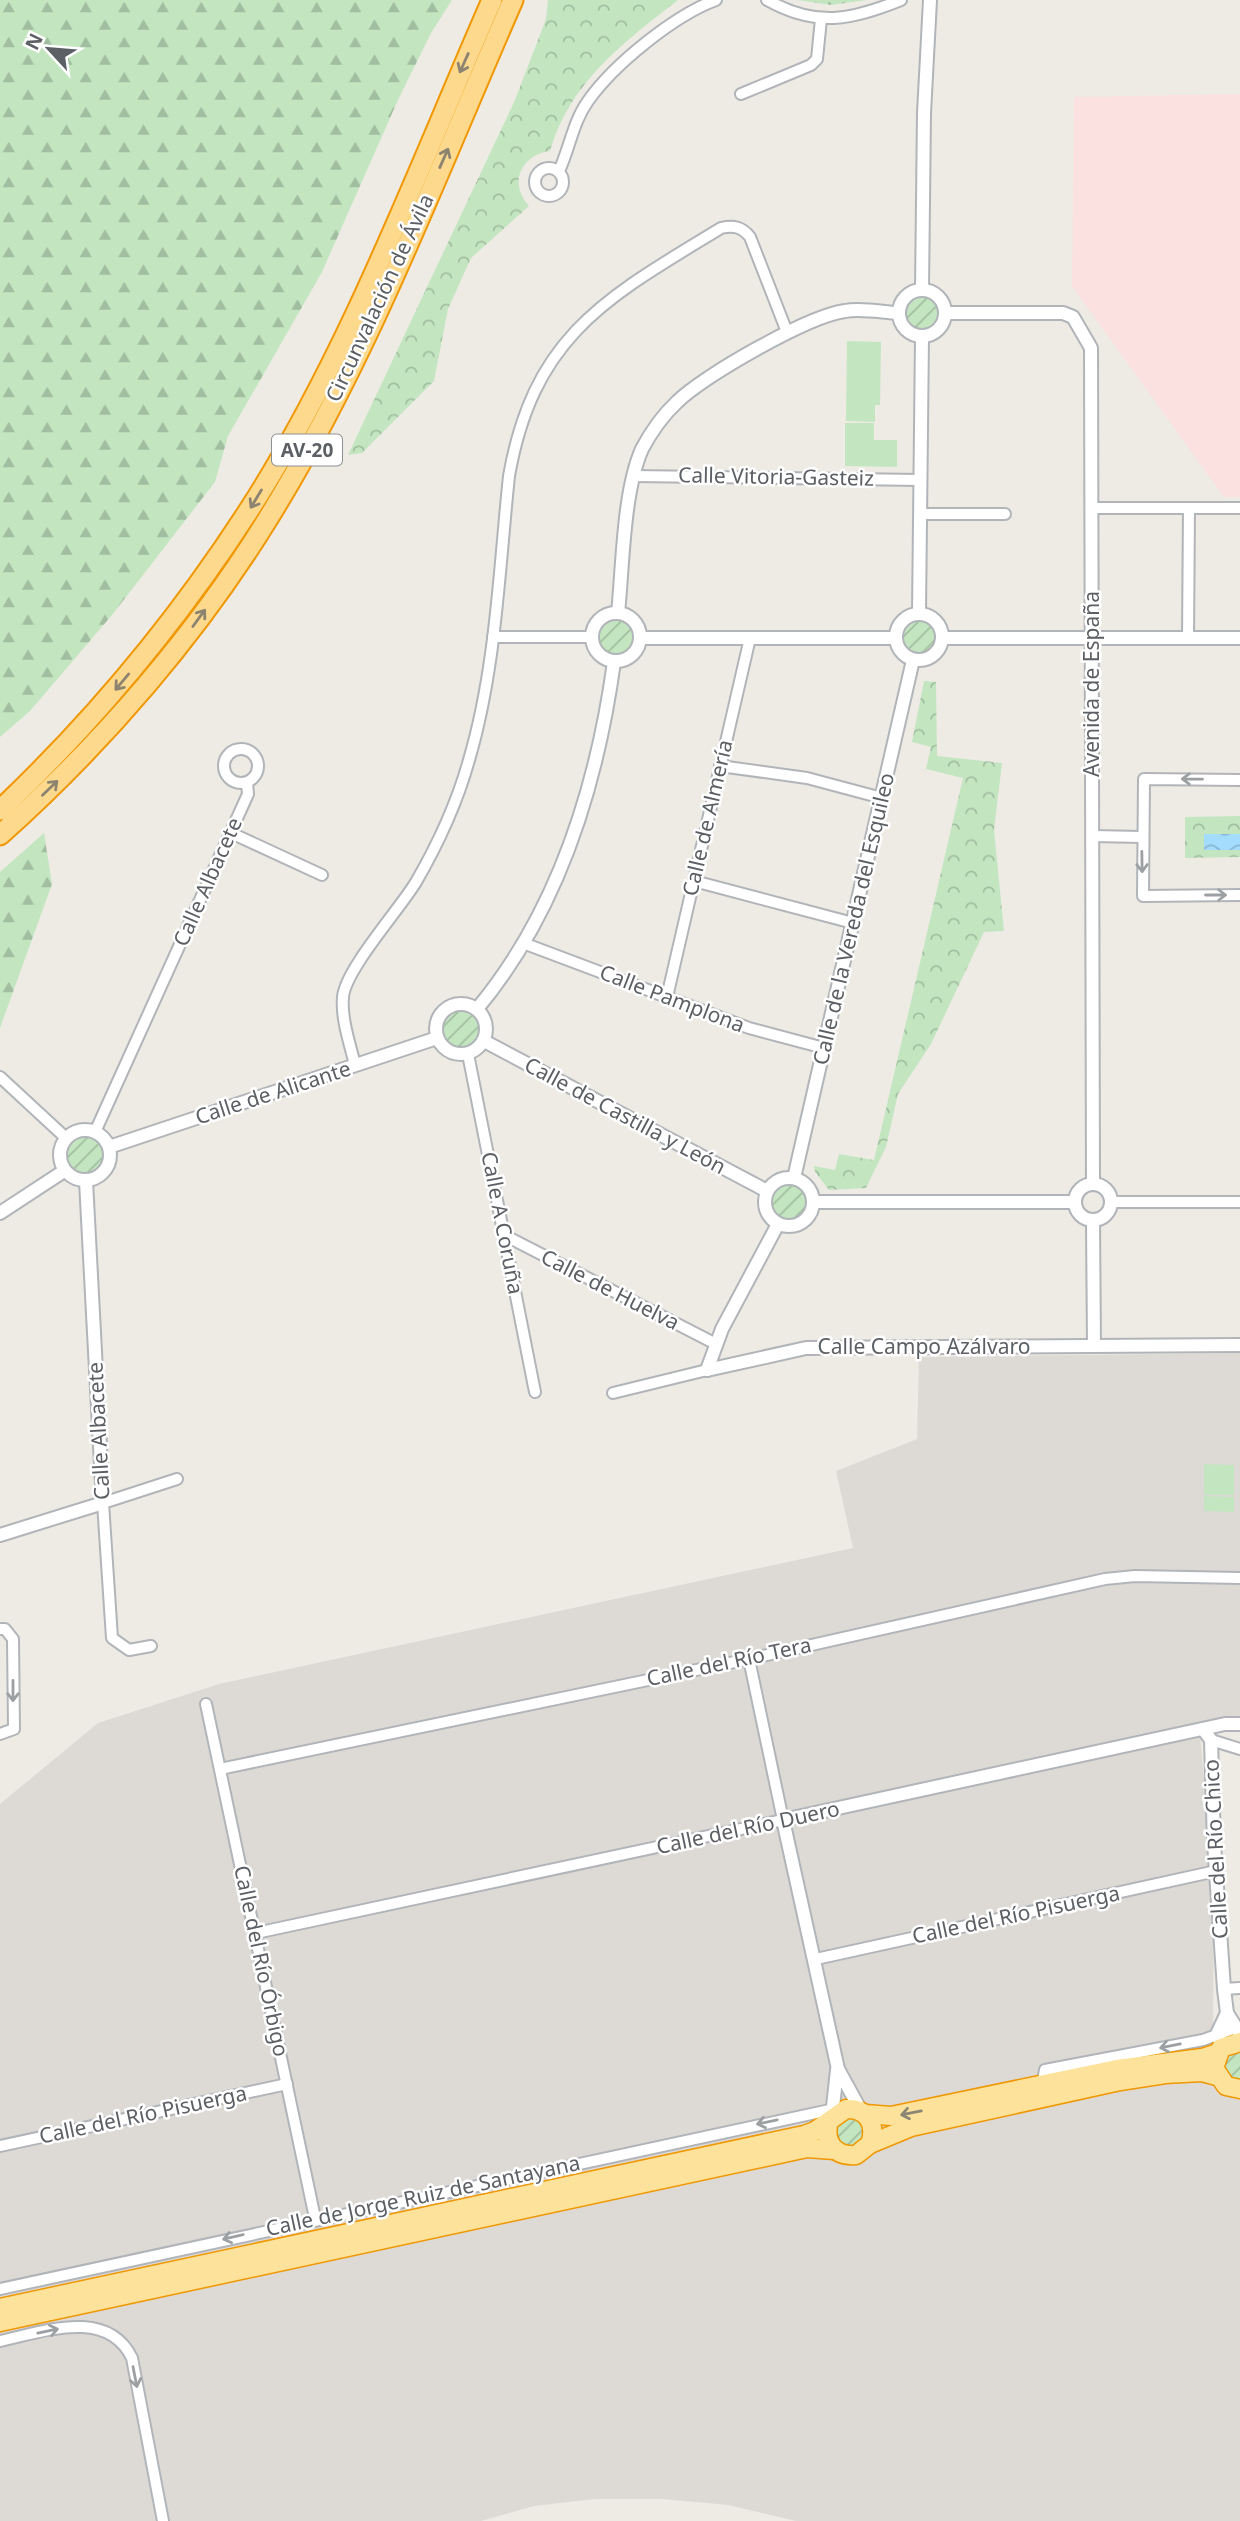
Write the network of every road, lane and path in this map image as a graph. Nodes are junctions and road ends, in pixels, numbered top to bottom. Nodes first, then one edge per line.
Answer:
1 (492, 0) edge
2 (513, 0) edge
3 (716, 0) edge
4 (767, 0) edge
5 (901, 0) edge
6 (930, 0) edge
7 (821, 19) junction
8 (741, 94) dead end
9 (559, 171) dead end
10 (922, 290) junction
11 (898, 313) junction
12 (946, 313) junction
13 (787, 332) junction
14 (922, 337) junction
15 (633, 476) junction
16 (920, 480) junction
17 (1092, 508) junction
18 (1189, 508) junction
19 (1240, 508) edge
20 (920, 514) junction
21 (1005, 514) dead end
22 (618, 612) junction
23 (919, 613) junction
24 (493, 637) junction
25 (592, 637) junction
26 (641, 638) junction
27 (750, 638) junction
28 (943, 638) junction
29 (1092, 638) junction
30 (1188, 638) junction
31 (1240, 638) edge
32 (895, 639) junction
33 (913, 660) junction
34 (614, 662) junction
35 (720, 766) junction
36 (1240, 780) edge
37 (247, 783) dead end
38 (882, 798) junction
39 (0, 810) edge
40 (231, 832) junction
41 (0, 835) edge
42 (1092, 836) junction
43 (1142, 837) junction
44 (322, 875) dead end
45 (694, 881) junction
46 (1240, 895) edge
47 (853, 923) junction
48 (523, 943) junction
49 (667, 997) junction
50 (477, 1009) junction
51 (437, 1038) junction
52 (484, 1041) junction
53 (824, 1048) junction
54 (468, 1054) junction
55 (355, 1065) junction
56 (0, 1077) edge
57 (95, 1132) junction
58 (66, 1138) junction
59 (109, 1147) junction
60 (64, 1171) junction
61 (794, 1178) junction
62 (86, 1181) junction
63 (1093, 1184) junction
64 (767, 1191) junction
65 (813, 1202) junction
66 (1074, 1202) junction
67 (1112, 1202) junction
68 (1240, 1202) edge
69 (0, 1213) edge
70 (1093, 1221) junction
71 (778, 1224) junction
72 (504, 1235) junction
73 (716, 1344) junction
74 (1240, 1345) edge
75 (1094, 1346) junction
76 (707, 1370) junction
77 (536, 1392) dead end
78 (613, 1392) dead end
79 (177, 1479) dead end
80 (103, 1503) junction
81 (0, 1535) edge
82 (1240, 1578) edge
83 (0, 1629) edge
84 (151, 1646) dead end
85 (749, 1659) junction
86 (206, 1704) dead end
87 (1240, 1724) edge
88 (1203, 1729) junction
89 (0, 1734) edge
90 (1211, 1740) junction
91 (1240, 1749) edge
92 (220, 1769) junction
93 (783, 1820) junction
94 (1216, 1871) junction
95 (256, 1933) junction
96 (816, 1959) junction
97 (1240, 1988) edge
98 (1224, 1989) junction
99 (1227, 2013) junction
100 (1238, 2035) edge
101 (1219, 2044) junction
102 (838, 2069) junction
103 (1217, 2076) junction
104 (286, 2084) junction
105 (1240, 2089) edge
106 (844, 2113) junction
107 (870, 2144) junction
108 (0, 2146) edge
109 (834, 2150) junction
110 (315, 2218) junction
111 (0, 2289) edge
112 (0, 2308) edge
113 (0, 2322) edge
114 (0, 2342) edge
115 (163, 2521) edge

1 -> 39 highway, Circunvalación de Ávila / AV-20
41 -> 2 highway, Circunvalación de Ávila / AV-20
3 - 9 street
4 - 7 street
5 - 7 street
6 - 10 street
7 - 8 street
10 - 11 street
10 - 12 street
11 - 13 street
11 - 14 street
12 - 14 street
12 - 17 street, Avenida de España
13 - 15 street
13 - 24 street
14 - 16 street
15 - 16 street, Calle Vitoria-Gasteiz
15 - 22 street
16 - 20 street
17 - 18 street
17 - 29 street, Avenida de España
18 - 19 street
18 - 30 street
20 - 21 street
20 - 23 street
22 - 25 street
22 - 26 street
23 - 28 street
23 - 32 street
24 - 25 street
24 - 55 street
25 - 34 street
26 - 27 street
26 - 34 street
27 - 32 street
27 - 35 street, Calle de Almería
28 - 29 street
28 - 33 street
29 - 30 street
29 - 42 street, Avenida de España
30 - 31 street
32 - 33 street
33 - 38 street, Calle de la Vereda del Esquileo
34 - 48 street
35 - 38 street
35 - 45 street, Calle de Almería
36 -> 43 street
37 - 40 street, Calle Albacete
38 - 47 street, Calle de la Vereda del Esquileo
40 - 44 street
40 - 57 street, Calle Albacete
42 - 43 street
42 - 63 street, Avenida de España
43 -> 46 street
45 - 47 street
45 - 49 street, Calle de Almería
47 - 53 street, Calle de la Vereda del Esquileo
48 - 49 street, Calle Pamplona
48 - 50 street
49 - 53 street, Calle Pamplona
50 - 51 street
50 - 52 street
51 - 54 street
51 - 55 street, Calle de Alicante
52 - 54 street
52 - 64 street, Calle de Castilla y León
53 - 61 street, Calle de la Vereda del Esquileo
54 - 72 street, Calle A Coruña
55 - 59 street, Calle de Alicante
56 - 58 street
57 - 58 street
57 - 59 street
58 - 60 street
59 - 62 street
60 - 62 street
60 - 69 street
61 - 64 street
61 - 65 street
62 - 80 street, Calle Albacete
63 - 66 street
63 - 67 street
64 - 71 street
65 - 66 street
65 - 71 street
66 - 70 street
67 - 68 street
67 - 70 street
70 - 75 street
71 - 73 street
72 - 73 street, Calle de Huelva
72 - 77 street, Calle A Coruña
73 - 76 street
74 - 75 street, Calle Campo Azálvaro
75 - 76 street, Calle Campo Azálvaro
76 - 78 street, Calle Campo Azálvaro
79 - 80 street
80 - 81 street
80 - 84 street, Calle Albacete
82 - 85 street, Calle del Río Tera
83 -> 89 street
85 - 92 street, Calle del Río Tera
85 - 93 street
86 - 92 street, Calle del Río Órbigo
87 - 88 street, Calle del Río Duero
88 - 90 street, Calle del Río Chico
88 - 93 street, Calle del Río Duero
90 - 91 street
90 - 94 street, Calle del Río Chico
92 - 95 street, Calle del Río Órbigo
93 - 95 street, Calle del Río Duero
93 - 96 street
94 - 96 street, Calle del Río Pisuerga
94 - 98 street, Calle del Río Chico
95 - 104 street, Calle del Río Órbigo
96 - 102 street
97 - 98 street
98 - 99 street, Calle del Río Chico
99 - 100 street, Calle del Río Chico
99 - 101 street
100 - 101 highway, Calle de Jorge Ruiz de Santayana
101 - 103 highway
101 -> 106 highway, Calle de Jorge Ruiz de Santayana
102 - 106 street
102 - 106 street
103 - 105 highway, Calle de Jorge Ruiz de Santayana
103 - 107 highway, Calle de Jorge Ruiz de Santayana
104 - 108 street, Calle del Río Pisuerga
104 - 110 street, Calle del Río Órbigo
106 - 107 highway
106 - 109 highway
106 -> 110 street, Calle de Jorge Ruiz de Santayana
106 - 112 highway, Calle de Jorge Ruiz de Santayana
107 - 109 highway, Calle de Jorge Ruiz de Santayana
109 - 113 highway, Calle de Jorge Ruiz de Santayana
110 -> 111 street, Calle de Jorge Ruiz de Santayana
114 -> 115 street

